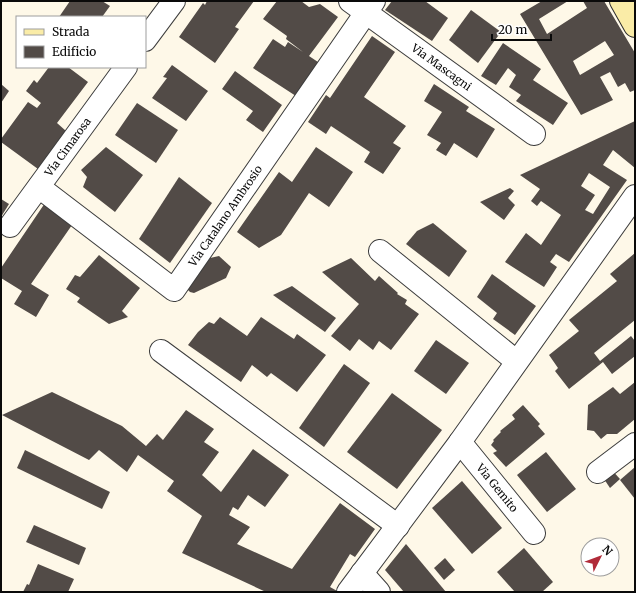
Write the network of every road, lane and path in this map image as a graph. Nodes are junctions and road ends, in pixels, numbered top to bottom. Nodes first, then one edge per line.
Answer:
1 (174, 1) edge
2 (364, 5) edge
3 (146, 39) edge
4 (125, 68) edge
5 (534, 134) dead end
6 (39, 186) junction
7 (635, 196) edge
8 (10, 226) dead end
9 (380, 251) dead end
10 (161, 350) dead end
11 (516, 361) junction
12 (460, 442) junction
13 (635, 444) edge
14 (598, 472) dead end
15 (398, 526) junction
16 (534, 533) dead end
17 (362, 572) junction
18 (348, 592) edge
19 (379, 592) edge

1 - 3 street
2 - 5 street, Via Mascagni
2 - 6 street, Via Catalano Ambrosio
4 - 6 street, Via Cimarosa
6 - 8 street, Via Cimarosa
7 - 11 street
9 - 11 street
10 - 15 street
11 - 12 street
12 - 15 street
12 - 16 street, Via Gemito
13 - 14 street
15 - 17 street
17 - 18 street
17 - 19 street

